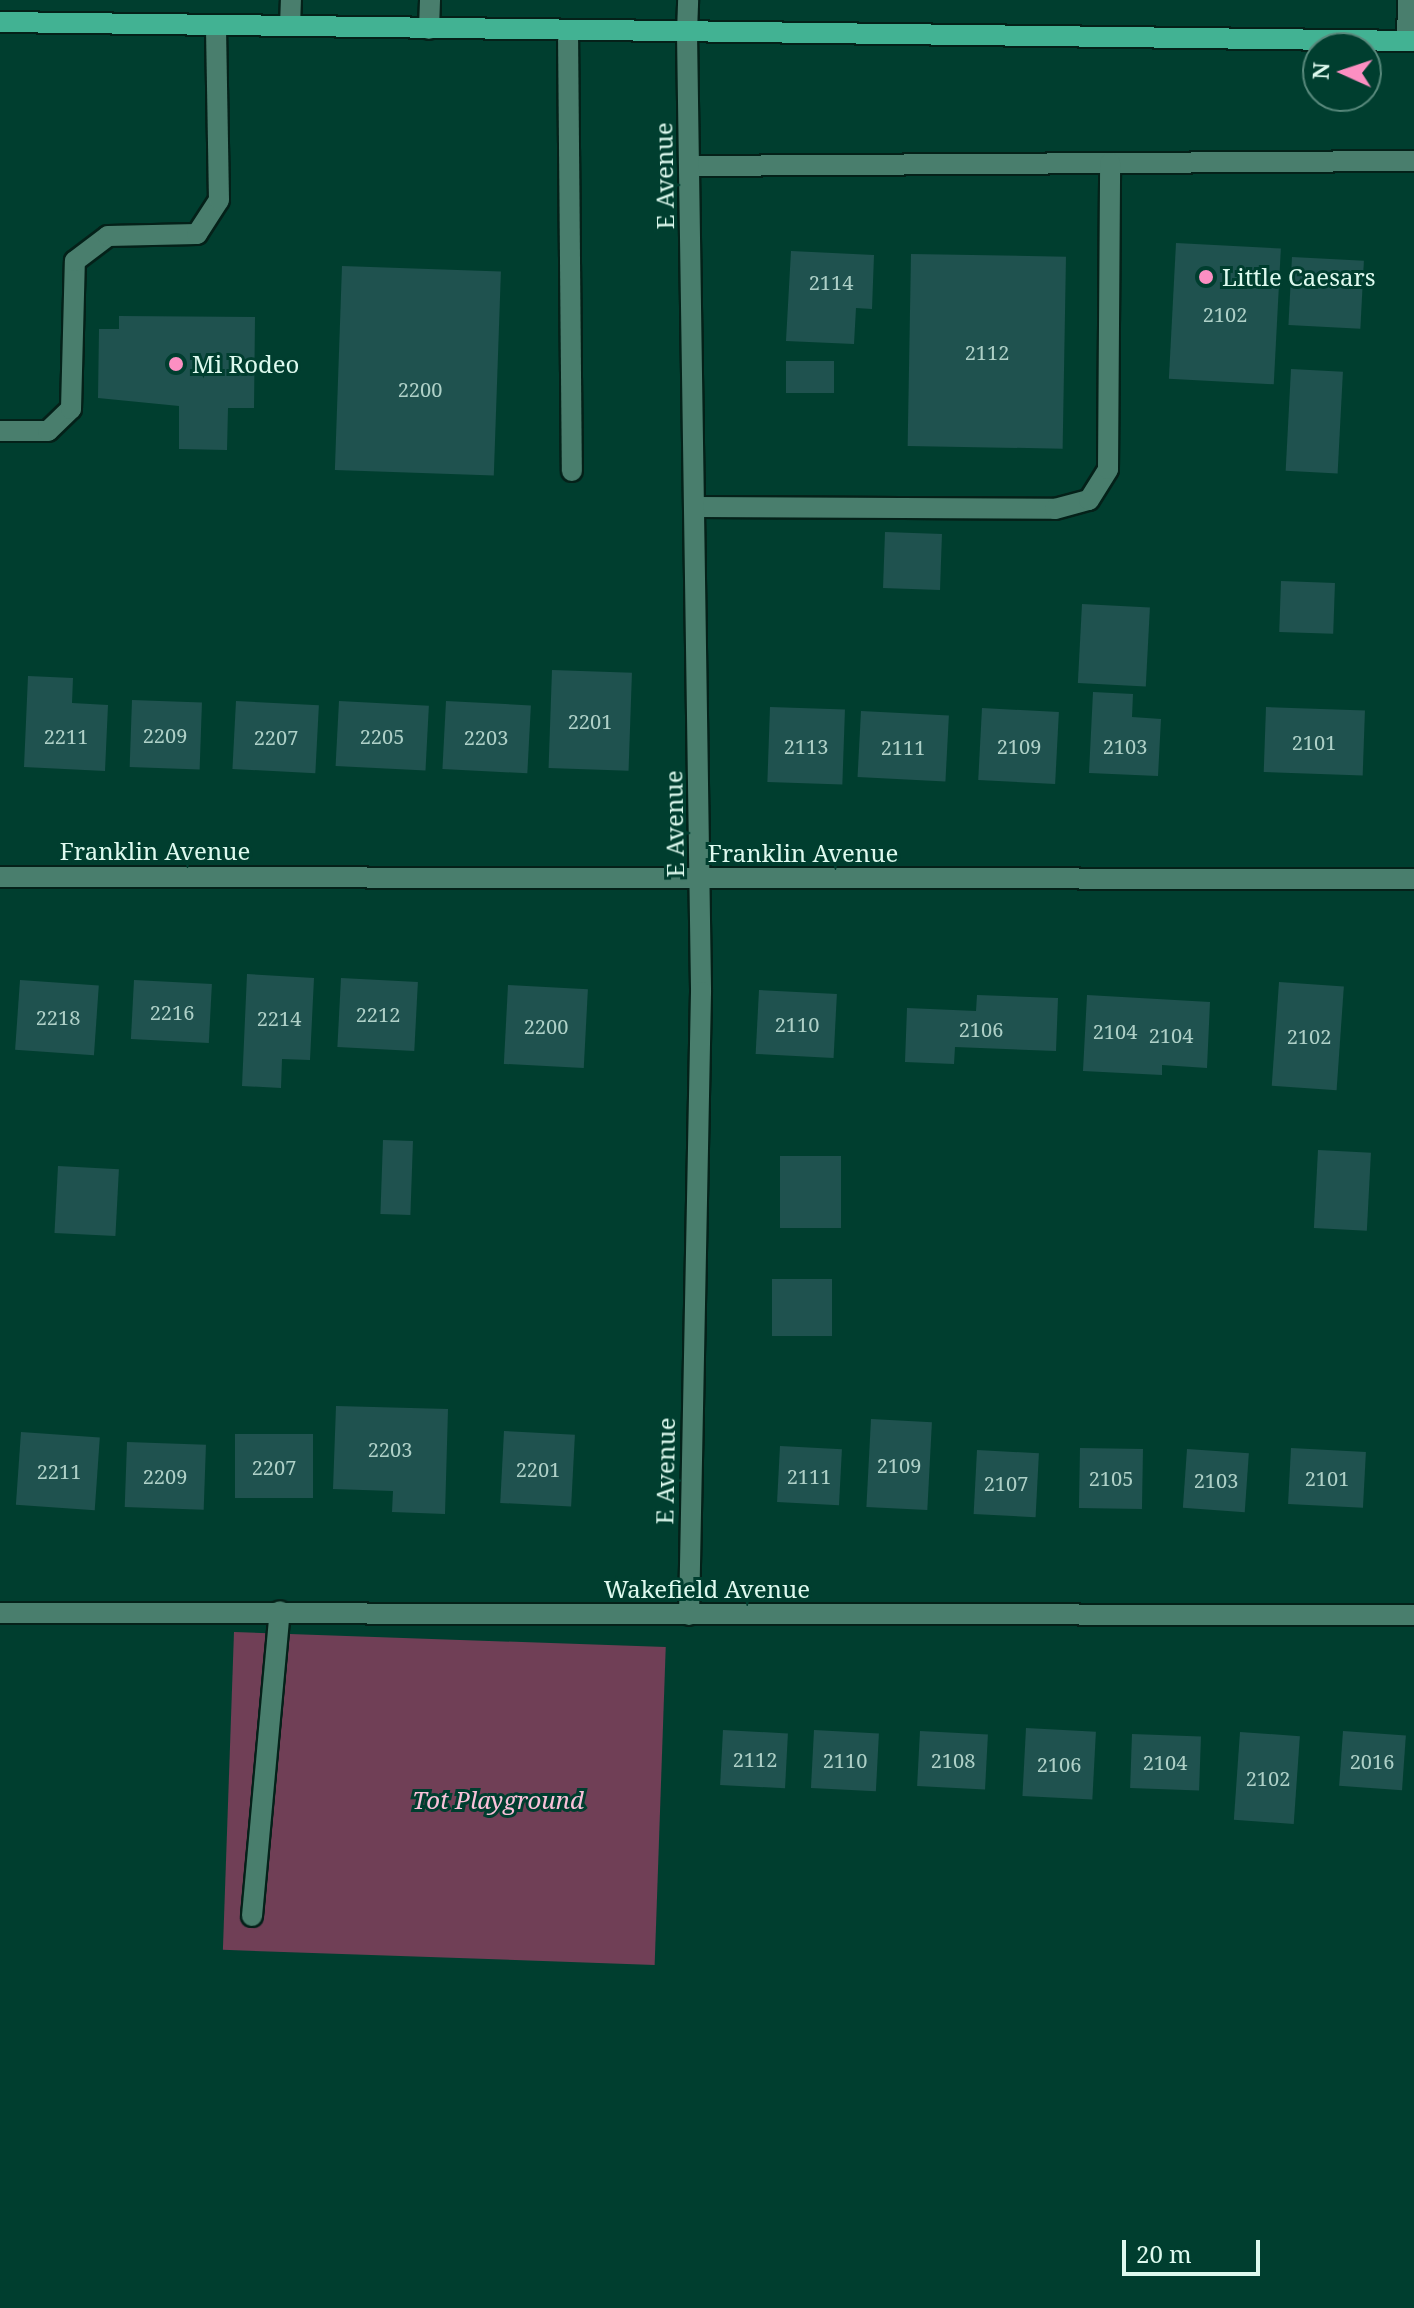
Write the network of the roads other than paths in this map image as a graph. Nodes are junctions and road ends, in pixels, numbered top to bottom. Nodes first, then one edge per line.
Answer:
1 (291, 0) edge
2 (430, 0) edge
3 (688, 0) edge
4 (1408, 0) edge
5 (0, 22) edge
6 (216, 26) junction
7 (290, 26) junction
8 (429, 29) junction
9 (568, 31) junction
10 (687, 33) junction
11 (1410, 41) edge
12 (1414, 161) edge
13 (1110, 163) junction
14 (690, 166) junction
15 (0, 431) edge
16 (572, 471) dead end
17 (697, 507) junction
18 (0, 877) edge
19 (700, 879) junction
20 (1414, 879) edge
21 (280, 1611) junction
22 (0, 1613) edge
23 (689, 1615) junction
24 (1414, 1615) edge
25 (252, 1916) dead end

1 - 7 street
2 - 8 street
3 - 10 street, E Avenue
4 - 11 street
5 - 6 main road
6 - 7 main road
6 - 15 street
7 - 8 main road
8 - 9 main road
9 - 10 main road
9 - 16 street
10 - 11 main road
10 - 14 street, E Avenue
12 - 13 street
13 - 14 street
13 - 17 street
14 - 17 street, E Avenue
17 - 19 street, E Avenue
18 - 19 street, Franklin Avenue
19 - 20 street, Franklin Avenue
19 - 23 street, E Avenue
21 - 22 street, Wakefield Avenue
21 - 23 street, Wakefield Avenue
21 - 25 street
23 - 24 street, Wakefield Avenue

